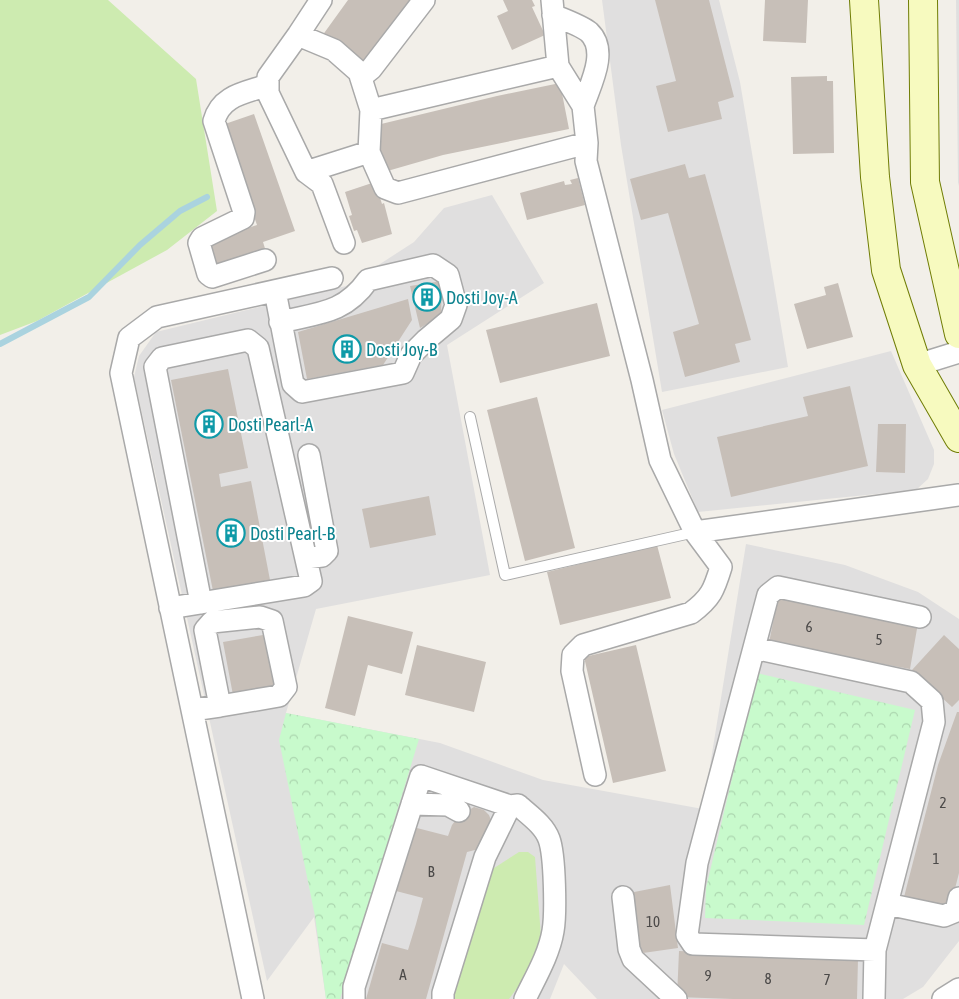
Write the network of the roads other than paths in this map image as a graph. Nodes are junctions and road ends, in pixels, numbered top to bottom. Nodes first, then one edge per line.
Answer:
1 (321, 0) edge
2 (424, 0) edge
3 (864, 0) edge
4 (923, 0) edge
5 (553, 8) edge
6 (298, 35) junction
7 (558, 66) junction
8 (361, 77) junction
9 (268, 85) junction
10 (583, 106) junction
11 (371, 110) junction
12 (587, 142) junction
13 (369, 152) junction
14 (306, 172) junction
15 (344, 243) dead end
16 (265, 260) dead end
17 (332, 278) dead end
18 (275, 291) junction
19 (280, 322) junction
20 (959, 334) edge
21 (959, 352) edge
22 (917, 365) junction
23 (470, 417) dead end
24 (959, 438) edge
25 (309, 455) dead end
26 (959, 495) edge
27 (695, 532) junction
28 (306, 558) junction
29 (201, 603) junction
30 (170, 608) junction
31 (920, 617) dead end
32 (754, 648) junction
33 (220, 706) junction
34 (192, 710) junction
35 (595, 775) dead end
36 (412, 804) junction
37 (510, 806) junction
38 (459, 811) dead end
39 (623, 896) dead end
40 (959, 898) edge
41 (887, 904) junction
42 (875, 950) junction
43 (959, 989) edge
44 (253, 999) edge
45 (354, 999) edge
46 (443, 999) edge
47 (525, 999) edge
48 (676, 999) edge
49 (874, 999) edge
50 (943, 999) edge

1 - 6 street
2 - 8 street
3 - 22 street
4 - 20 street
5 - 7 street
5 - 10 street
6 - 8 street
6 - 9 street
7 - 10 street
7 - 11 street
8 - 11 street
9 - 14 street
9 - 16 street
10 - 12 street
11 - 13 street
12 - 13 street
12 - 27 street
13 - 14 street
14 - 15 street
17 - 18 street
18 - 19 street
18 - 30 street
19 - 19 street
21 - 22 street
22 - 24 street
23 - 27 lane
25 - 28 street
26 - 27 street
27 - 35 street
28 - 29 street
28 - 29 street
29 - 30 street
30 - 34 street
31 - 32 street
32 - 41 street
32 - 42 street
33 - 33 street
33 - 34 street
34 - 44 street
36 - 37 street
36 - 38 street
36 - 45 street
37 - 46 street
37 - 47 street
39 - 48 street
40 - 41 street
41 - 42 street
42 - 49 street
43 - 50 street

